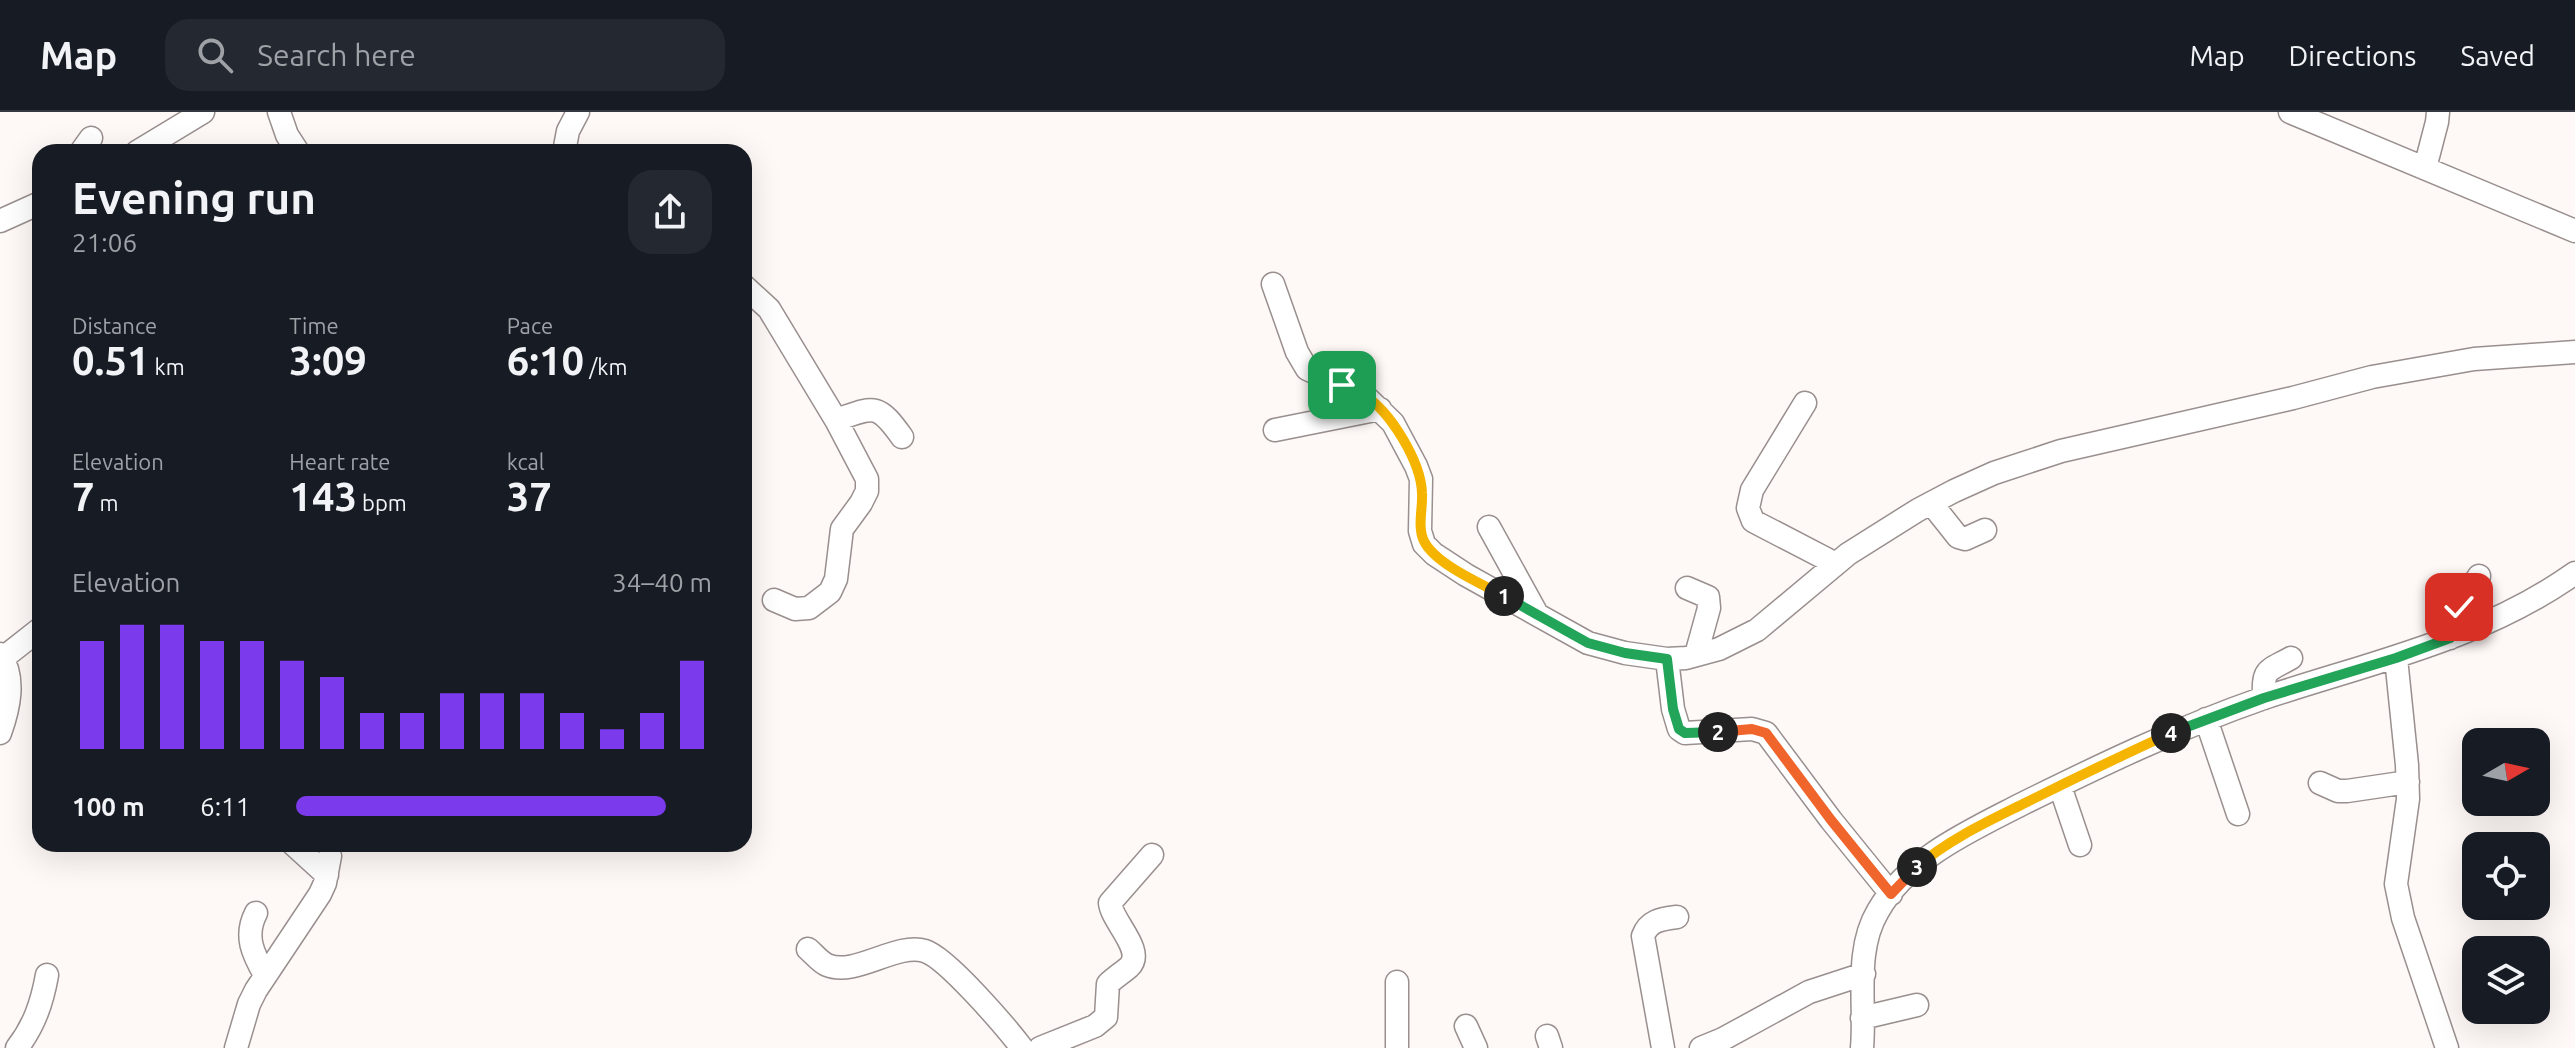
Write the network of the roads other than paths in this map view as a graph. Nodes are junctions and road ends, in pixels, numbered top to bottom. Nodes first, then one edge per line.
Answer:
1 (203, 112) edge
2 (279, 112) edge
3 (578, 112) edge
4 (2290, 112) edge
5 (2438, 112) edge
6 (167, 144) edge
7 (293, 144) edge
8 (566, 144) edge
9 (2425, 168) junction
10 (32, 211) edge
11 (0, 221) edge
12 (2575, 231) edge
13 (1273, 284) dead end
14 (752, 293) edge
15 (2575, 352) edge
16 (1805, 403) dead end
17 (1380, 409) junction
18 (836, 420) junction
19 (1275, 430) dead end
20 (902, 437) dead end
21 (1931, 503) junction
22 (1489, 527) dead end
23 (1985, 530) dead end
24 (1836, 564) junction
25 (2575, 573) edge
26 (2479, 576) dead end
27 (1687, 588) dead end
28 (774, 600) dead end
29 (1538, 615) junction
30 (32, 635) edge
31 (2450, 638) junction
32 (1696, 655) junction
33 (2, 656) edge
34 (2291, 658) dead end
35 (2396, 658) junction
36 (1667, 659) junction
37 (2264, 698) junction
38 (2206, 719) junction
39 (0, 733) edge
40 (2408, 782) junction
41 (2320, 783) dead end
42 (2060, 786) junction
43 (2238, 814) dead end
44 (2080, 845) dead end
45 (306, 852) edge
46 (1152, 855) dead end
47 (1891, 894) junction
48 (256, 913) dead end
49 (1677, 917) dead end
50 (808, 949) dead end
51 (1864, 974) junction
52 (47, 975) dead end
53 (265, 975) junction
54 (1397, 982) dead end
55 (1917, 1005) dead end
56 (1862, 1018) junction
57 (1466, 1026) dead end
58 (17, 1048) edge
59 (236, 1048) edge
60 (1022, 1048) edge
61 (1040, 1048) edge
62 (1397, 1048) edge
63 (1476, 1048) edge
64 (1663, 1048) edge
65 (1701, 1048) edge
66 (1862, 1048) edge
67 (2447, 1048) edge

1 - 6 street
2 - 7 street
3 - 8 street
4 - 9 street
5 - 9 street
9 - 12 street
10 - 11 street
13 - 17 street
14 - 18 street
15 - 21 street
16 - 24 street
17 - 19 street
17 - 29 street
18 - 20 street
18 - 28 street
21 - 23 street
21 - 24 street
22 - 29 street
24 - 32 street
25 - 31 street
26 - 31 street
27 - 32 street
29 - 36 street
30 - 33 street
31 - 35 street
32 - 36 street
33 - 39 street
34 - 37 street
35 - 37 street
35 - 40 street
36 - 47 street
37 - 38 street
38 - 42 street
38 - 43 street
40 - 41 street
40 - 67 street
42 - 44 street
42 - 47 street
45 - 53 street
46 - 61 street
47 - 51 street
48 - 53 street
49 - 64 street
50 - 60 street
51 - 56 street
51 - 65 street
52 - 58 street
53 - 59 street
54 - 62 street
55 - 56 street
56 - 66 street
57 - 63 street

